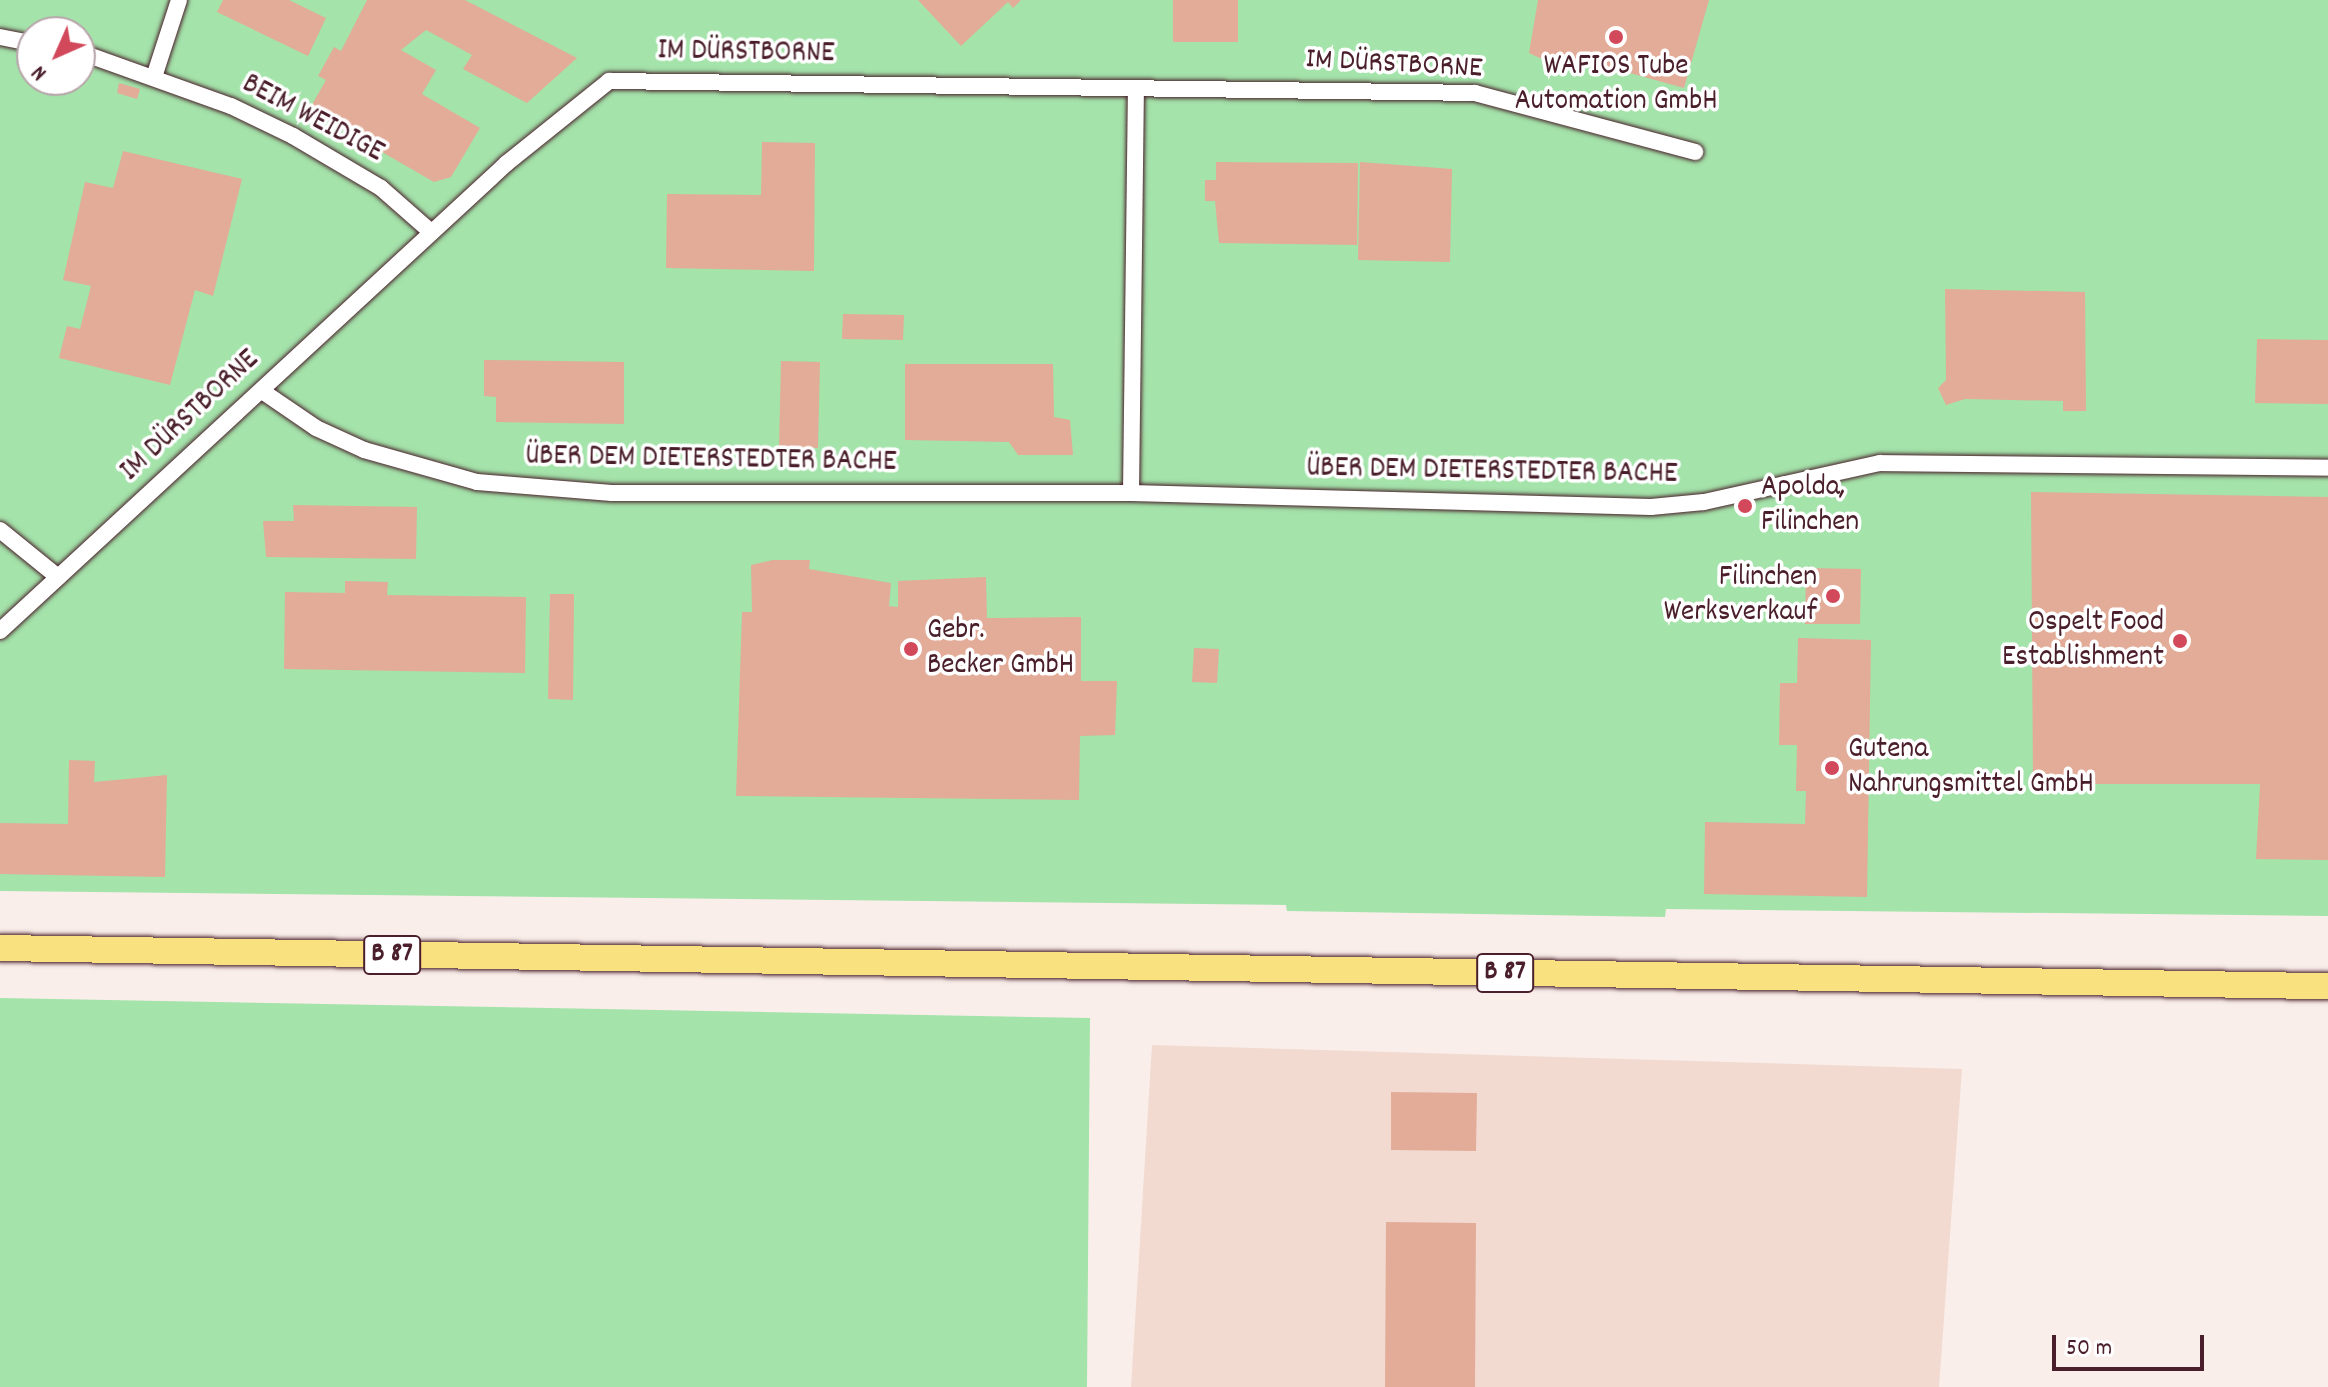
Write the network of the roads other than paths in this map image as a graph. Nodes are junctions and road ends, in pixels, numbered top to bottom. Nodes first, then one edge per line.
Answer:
1 (179, 0) edge
2 (96, 57) edge
3 (154, 77) junction
4 (1136, 89) junction
5 (1695, 152) dead end
6 (431, 232) junction
7 (262, 391) junction
8 (2328, 468) edge
9 (1131, 493) junction
10 (0, 530) edge
11 (58, 577) junction
12 (0, 631) edge
13 (0, 948) edge
14 (2328, 986) edge

1 - 3 street
2 - 3 street, BEIM WEIDIGE
3 - 6 street, BEIM WEIDIGE
4 - 5 street, IM DÜRSTBORNE
4 - 6 street, IM DÜRSTBORNE
4 - 9 street
6 - 7 street, IM DÜRSTBORNE
7 - 9 street, ÜBER DEM DIETERSTEDTER BACHE
7 - 11 street, IM DÜRSTBORNE
8 - 9 street, ÜBER DEM DIETERSTEDTER BACHE
10 - 11 street
11 - 12 street, IM DÜRSTBORNE
13 - 14 main road, B 87

